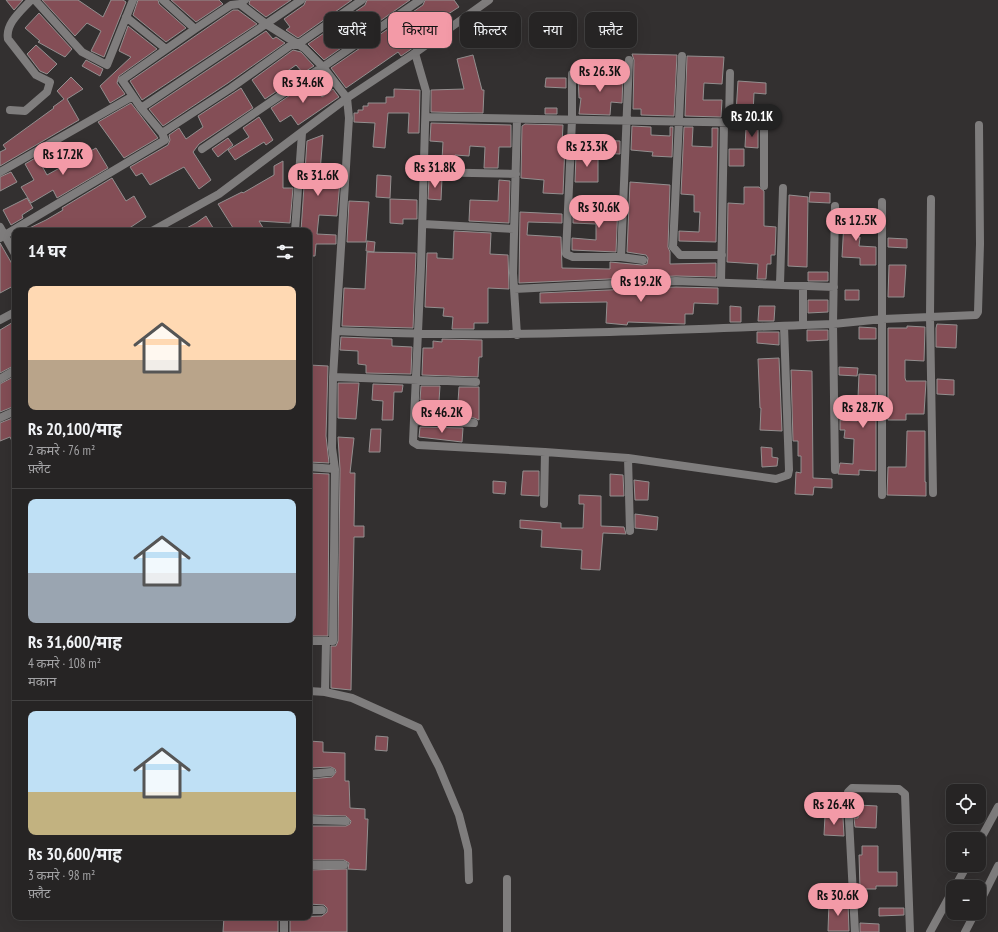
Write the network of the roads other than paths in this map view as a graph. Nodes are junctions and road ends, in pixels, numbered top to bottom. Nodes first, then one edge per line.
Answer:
1 (31, 0) edge
2 (35, 0) edge
3 (133, 0) edge
4 (163, 0) edge
5 (223, 0) edge
6 (301, 0) edge
7 (362, 0) edge
8 (420, 0) edge
9 (489, 0) edge
10 (243, 2) edge
11 (231, 5) junction
12 (126, 17) junction
13 (266, 24) junction
14 (195, 29) junction
15 (297, 45) junction
16 (166, 49) junction
17 (415, 53) junction
18 (682, 56) dead end
19 (629, 60) dead end
20 (323, 67) junction
21 (730, 72) dead end
22 (572, 74) dead end
23 (133, 96) junction
24 (347, 98) junction
25 (141, 108) junction
26 (10, 110) dead end
27 (426, 117) junction
28 (516, 119) junction
29 (572, 120) junction
30 (627, 122) junction
31 (679, 122) junction
32 (726, 123) junction
33 (979, 125) dead end
34 (162, 133) junction
35 (302, 133) junction
36 (202, 149) dead end
37 (0, 172) edge
38 (424, 172) junction
39 (516, 174) junction
40 (764, 186) dead end
41 (783, 188) dead end
42 (931, 199) dead end
43 (882, 202) dead end
44 (835, 206) dead end
45 (423, 224) junction
46 (0, 227) edge
47 (16, 228) edge
48 (163, 228) edge
49 (295, 228) edge
50 (514, 228) junction
51 (12, 230) edge
52 (2, 236) edge
53 (12, 250) edge
54 (722, 255) junction
55 (621, 257) junction
56 (643, 260) dead end
57 (721, 282) junction
58 (780, 284) junction
59 (803, 286) junction
60 (834, 287) junction
61 (514, 289) junction
62 (12, 314) edge
63 (930, 317) junction
64 (883, 319) junction
65 (0, 320) edge
66 (833, 324) junction
67 (804, 325) junction
68 (784, 326) junction
69 (336, 330) junction
70 (419, 335) junction
71 (517, 335) junction
72 (12, 372) edge
73 (333, 377) junction
74 (0, 378) edge
75 (417, 379) junction
76 (476, 382) dead end
77 (12, 412) edge
78 (0, 418) edge
79 (415, 421) junction
80 (474, 423) dead end
81 (545, 452) junction
82 (628, 458) junction
83 (312, 467) edge
84 (335, 469) junction
85 (835, 470) dead end
86 (933, 493) dead end
87 (882, 495) dead end
88 (544, 504) dead end
89 (630, 531) dead end
90 (312, 641) edge
91 (326, 641) junction
92 (312, 691) edge
93 (325, 692) junction
94 (331, 772) dead end
95 (312, 774) edge
96 (998, 807) edge
97 (312, 820) edge
98 (346, 821) dead end
99 (984, 832) edge
100 (344, 865) dead end
101 (312, 866) edge
102 (998, 866) edge
103 (507, 879) dead end
104 (469, 880) dead end
105 (986, 890) edge
106 (946, 903) edge
107 (312, 910) edge
108 (322, 910) dead end
109 (284, 920) edge
110 (971, 920) edge
111 (284, 932) edge
112 (507, 932) edge
113 (855, 932) edge
114 (910, 932) edge
115 (930, 932) edge
116 (965, 932) edge

1 - 26 street
2 - 12 street
3 - 12 street
4 - 14 street
5 - 11 street
6 - 13 street
7 - 15 street
8 - 20 street
9 - 17 street
10 - 11 street
10 - 13 street
11 - 14 street
12 - 16 street
13 - 15 street
13 - 25 street
14 - 16 street
15 - 20 street
15 - 34 street
16 - 23 street
17 - 24 street
17 - 27 street
18 - 31 street
19 - 30 street
20 - 24 street
20 - 36 street
21 - 32 street
22 - 29 street
23 - 25 street
23 - 37 street
24 - 35 street
24 - 69 street
25 - 34 street
27 - 28 street
27 - 38 street
28 - 29 street
28 - 39 street
29 - 30 street
29 - 55 street
30 - 31 street
30 - 55 street
31 - 32 street
31 - 54 street
32 - 40 street
32 - 54 street
33 - 63 street
34 - 47 street
35 - 48 street
35 - 49 street
38 - 39 street
38 - 45 street
39 - 50 street
41 - 58 street
42 - 63 street
43 - 64 street
44 - 60 street
45 - 50 street
45 - 70 street
46 - 52 street
50 - 61 street
51 - 52 street
52 - 53 street
54 - 57 street
55 - 56 street
57 - 58 street
57 - 61 street
58 - 59 street
59 - 60 street
59 - 67 street
60 - 66 street
61 - 71 street
62 - 65 street
63 - 64 street
63 - 86 street
64 - 66 street
64 - 87 street
66 - 67 street
66 - 85 street
67 - 68 street
68 - 71 street
68 - 82 street
69 - 70 street
69 - 73 street
70 - 71 street
70 - 75 street
72 - 74 street
73 - 75 street
73 - 84 street
75 - 76 street
75 - 79 street
77 - 78 street
79 - 80 street
79 - 81 street
81 - 82 street
81 - 88 street
82 - 89 street
83 - 84 street
84 - 91 street
90 - 91 street
91 - 93 street
92 - 93 street
93 - 104 street
94 - 95 street
96 - 99 street
97 - 98 street
100 - 101 street
102 - 105 street
103 - 112 street
106 - 115 street
107 - 108 street
109 - 111 street
110 - 116 street
113 - 114 street

